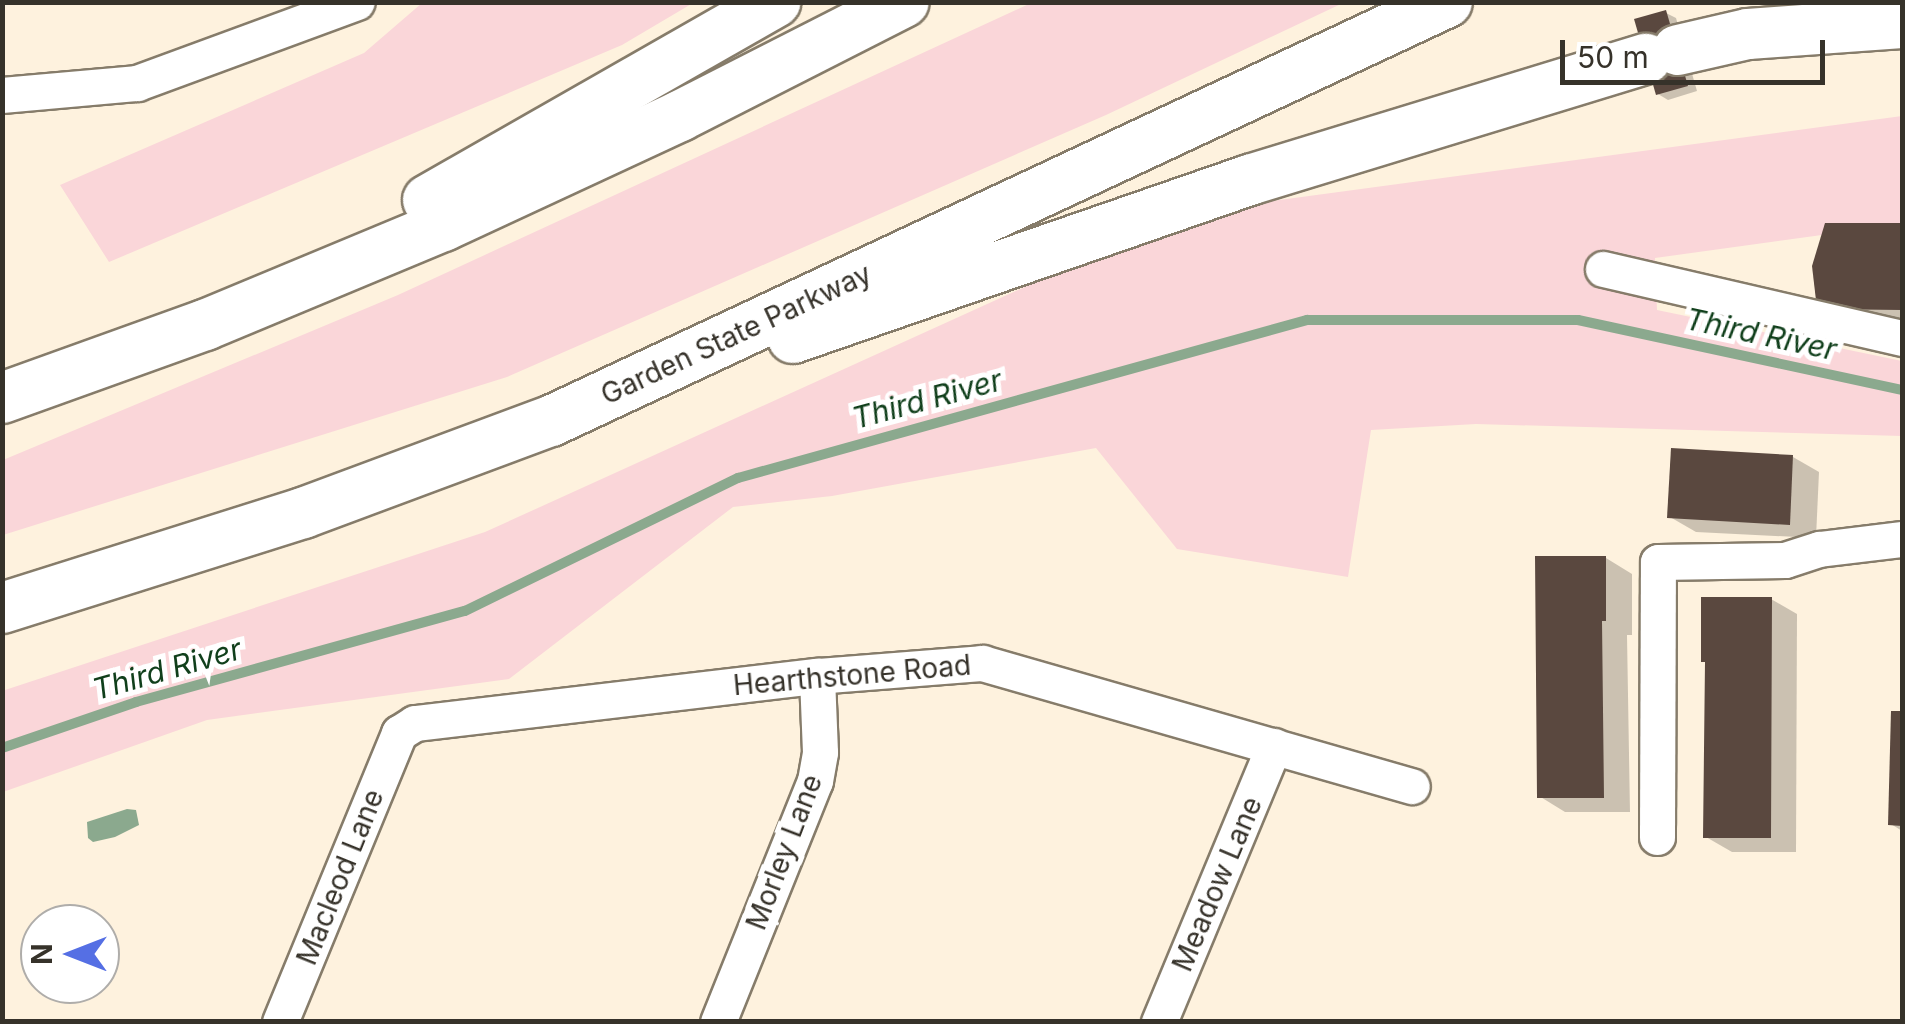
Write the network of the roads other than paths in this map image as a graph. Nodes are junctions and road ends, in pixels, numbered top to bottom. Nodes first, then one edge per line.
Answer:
1 (357, 2) edge
2 (775, 2) edge
3 (904, 2) edge
4 (1447, 2) edge
5 (1902, 23) edge
6 (2, 94) edge
7 (1603, 269) dead end
8 (206, 325) junction
9 (1902, 338) edge
10 (2, 398) edge
11 (552, 420) junction
12 (1902, 538) edge
13 (2, 608) edge
14 (817, 676) junction
15 (399, 733) joint
16 (1274, 746) junction
17 (1412, 786) dead end
18 (1657, 837) dead end
19 (280, 1022) edge
20 (718, 1022) edge
21 (1160, 1022) edge

1 - 6 street
2 - 8 highway
3 - 8 highway
4 - 11 highway, Garden State Parkway
5 - 11 highway
7 - 9 street
8 - 10 highway
11 - 13 highway, Garden State Parkway
12 - 18 street
14 - 15 street, Hearthstone Road
14 - 16 street, Hearthstone Road
14 - 20 street, Morley Lane
15 - 19 street, Macleod Lane
16 - 17 street, Hearthstone Road
16 - 21 street, Meadow Lane

